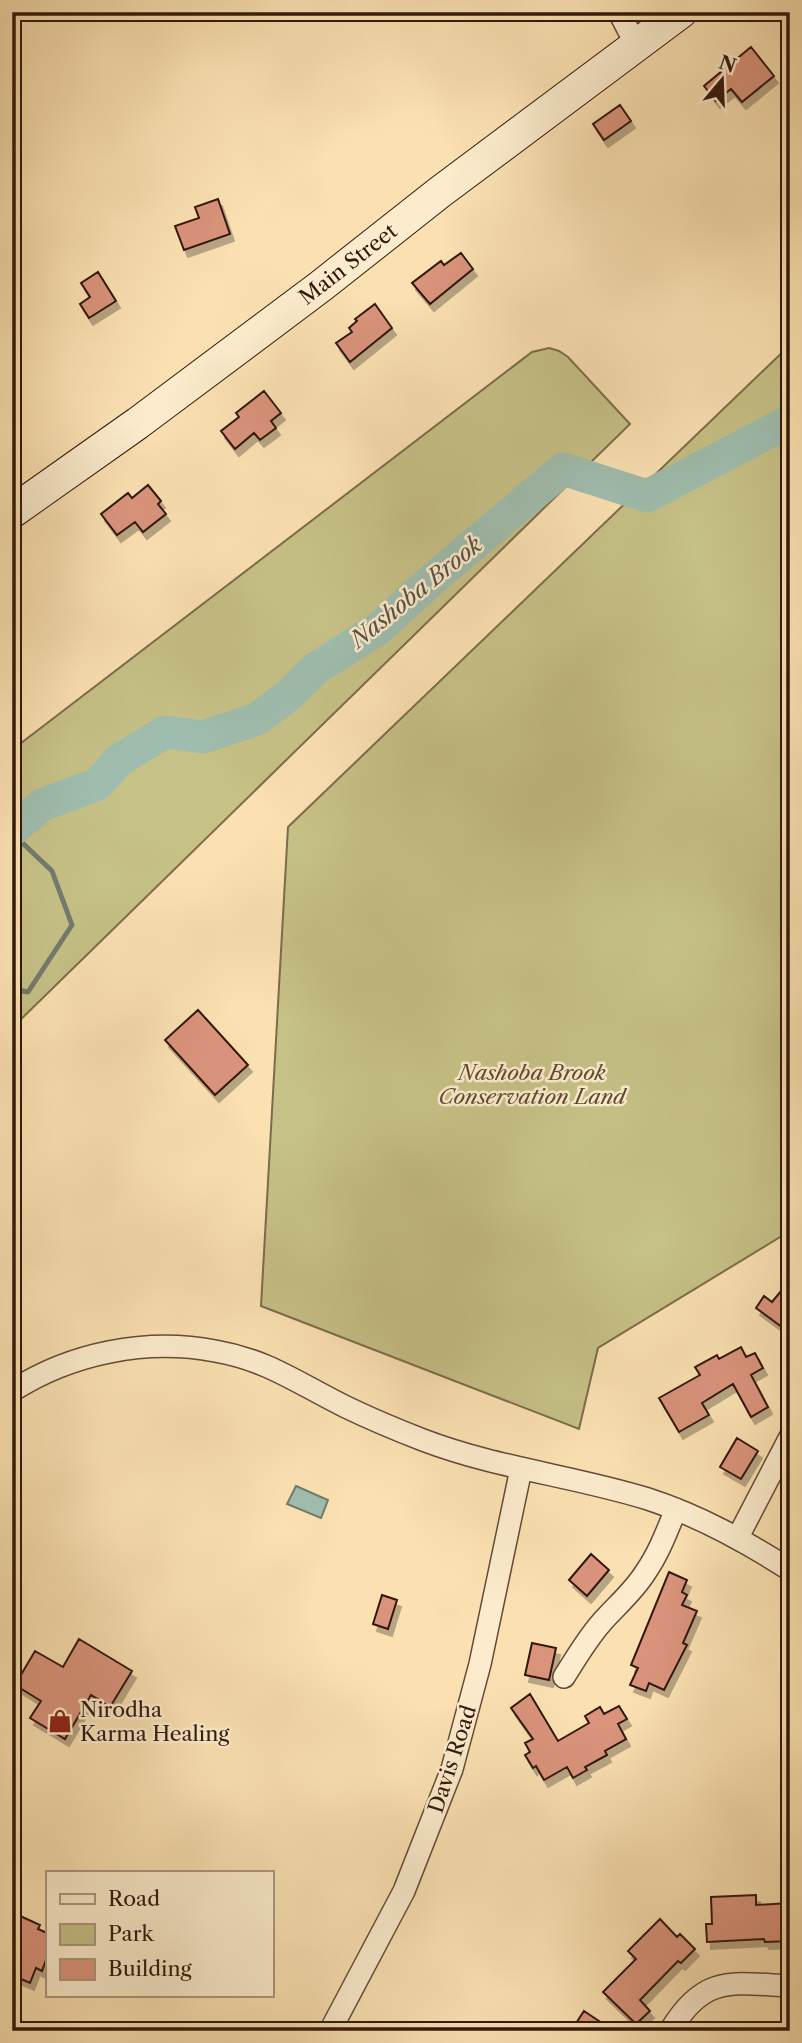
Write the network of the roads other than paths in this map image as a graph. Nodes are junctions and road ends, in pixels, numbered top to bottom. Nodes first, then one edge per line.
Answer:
1 (619, 12) edge
2 (681, 12) edge
3 (636, 45) junction
4 (12, 512) edge
5 (12, 1391) edge
6 (790, 1437) edge
7 (521, 1469) junction
8 (676, 1509) junction
9 (738, 1537) junction
10 (790, 1570) edge
11 (564, 1676) dead end
12 (790, 1986) edge
13 (330, 2031) edge
14 (670, 2031) edge

1 - 3 street
2 - 3 main road, Main Street
3 - 4 main road, Main Street
5 - 7 street
6 - 9 street
7 - 8 street
7 - 13 street, Davis Road
8 - 9 street
8 - 11 street
9 - 10 street
12 - 14 street

